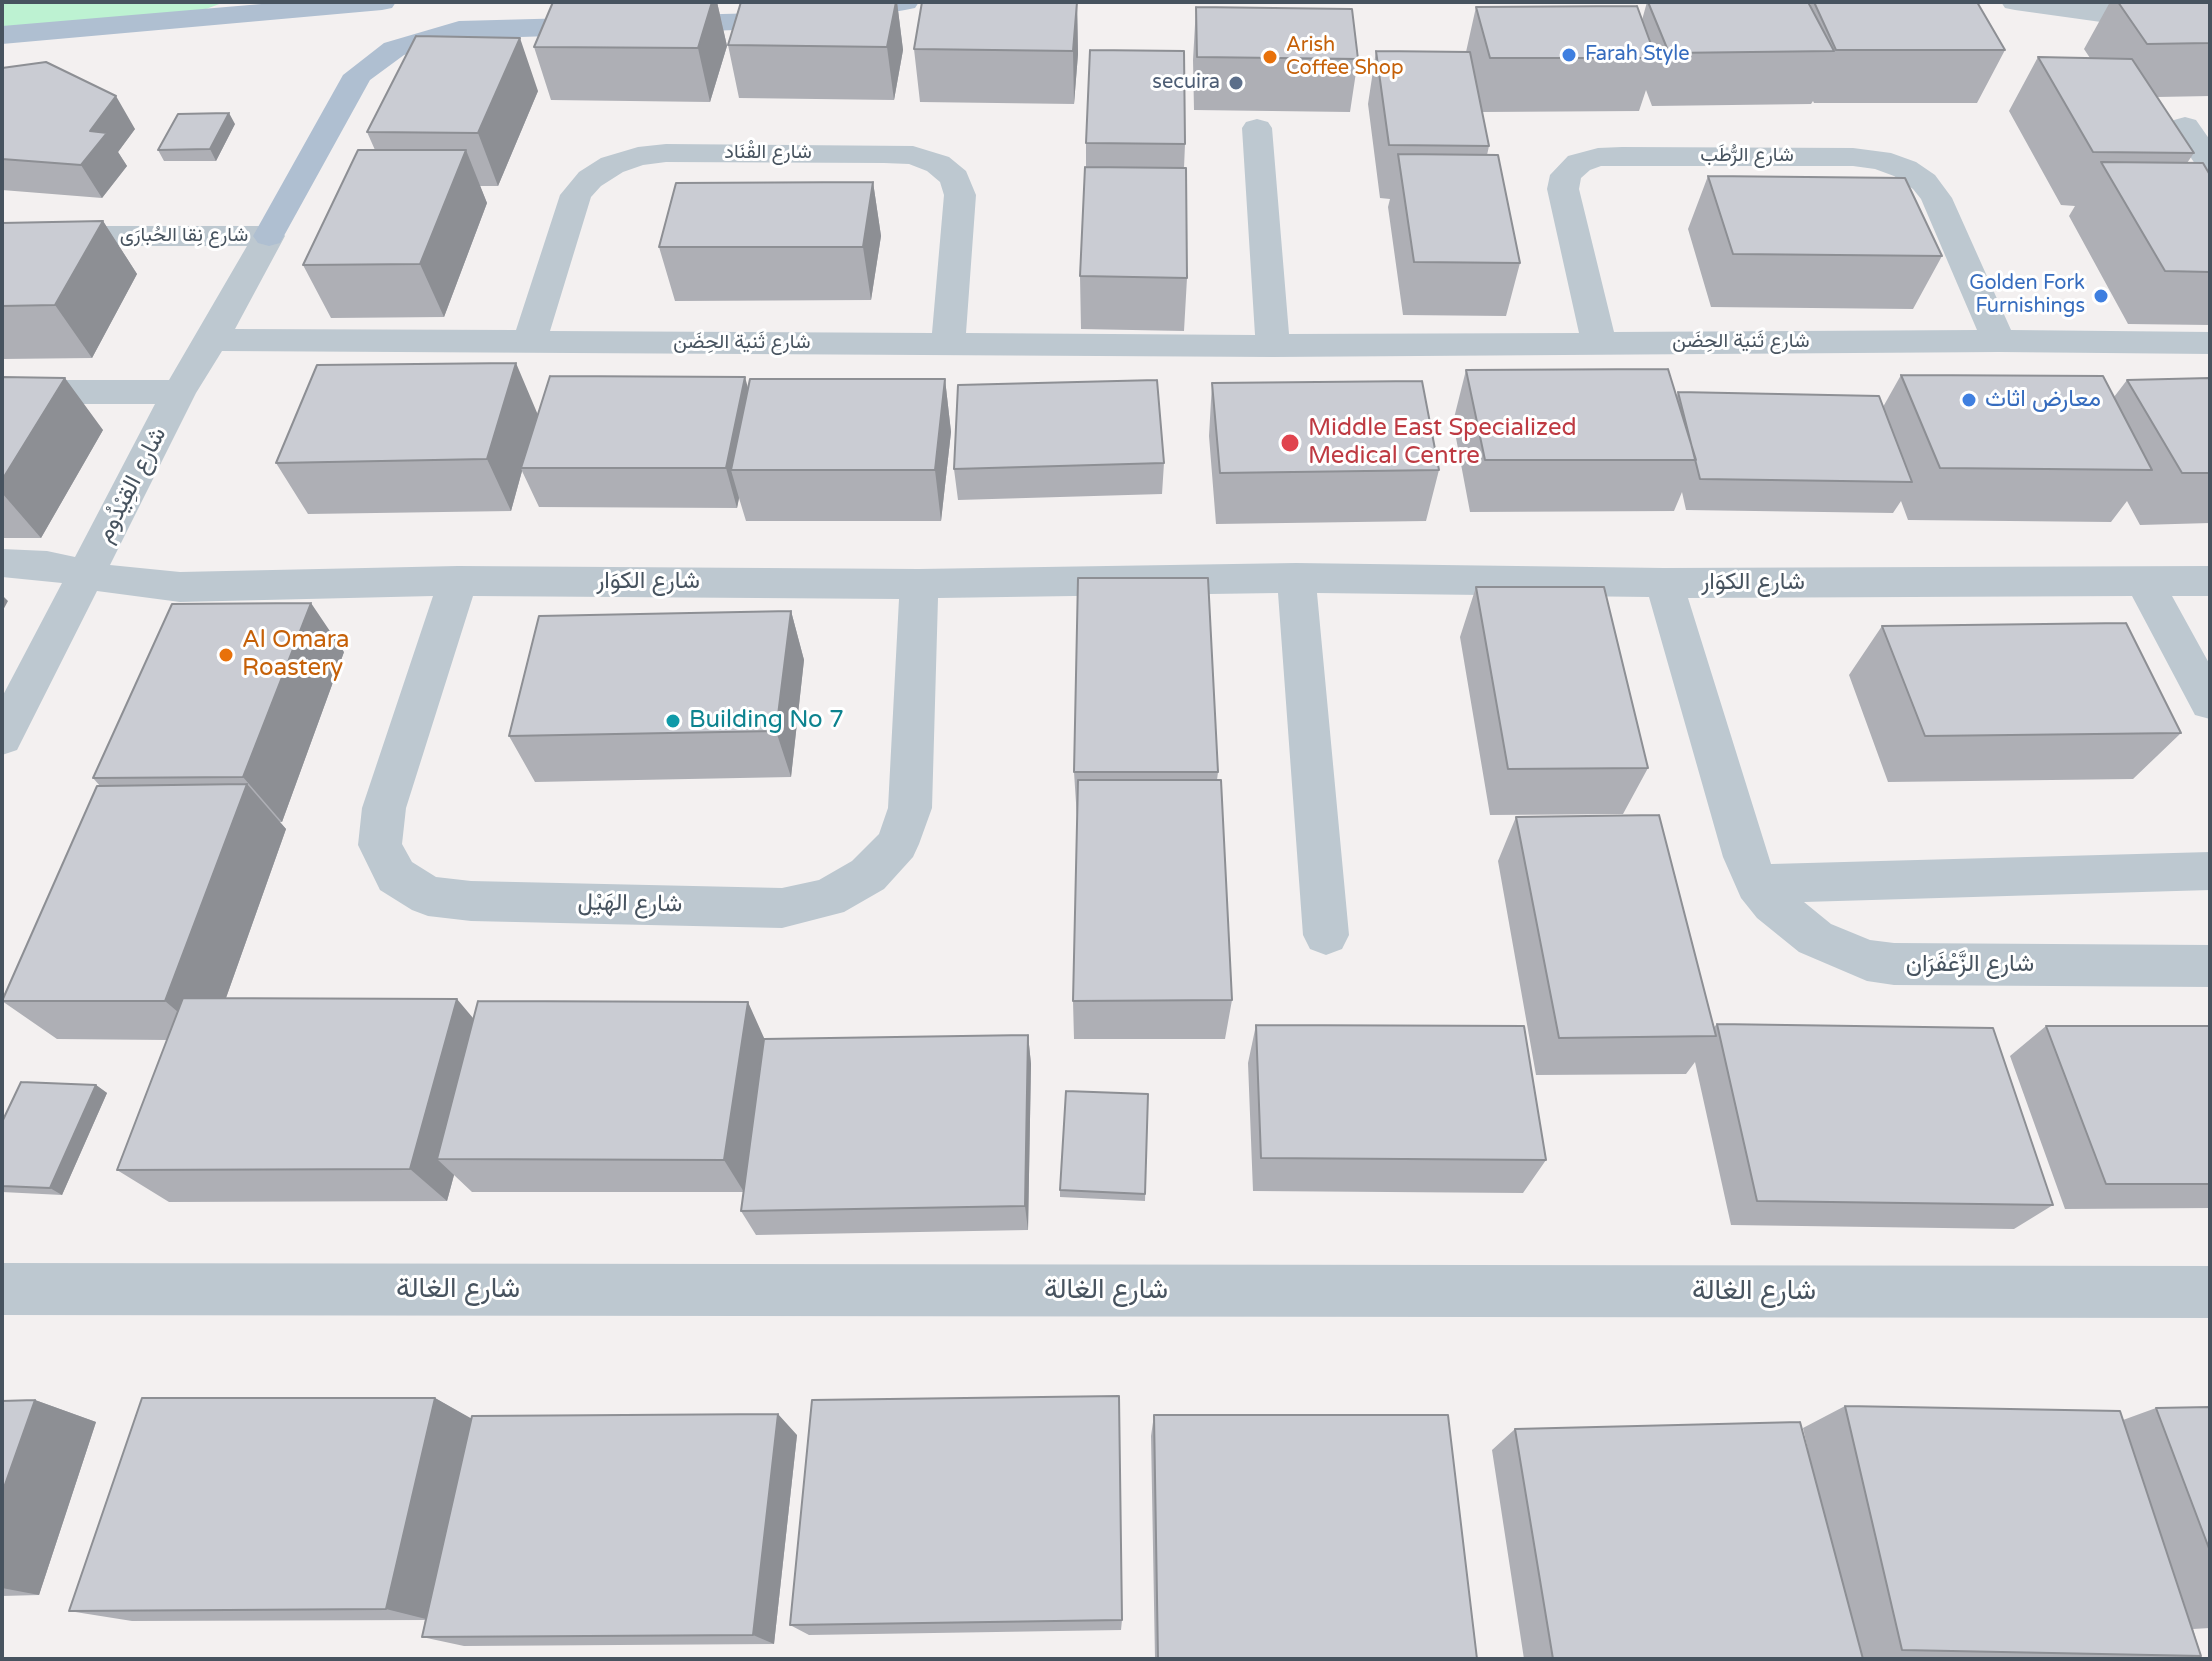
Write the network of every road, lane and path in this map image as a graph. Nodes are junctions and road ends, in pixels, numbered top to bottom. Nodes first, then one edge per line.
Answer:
1 (382, 2) edge
2 (905, 2) edge
3 (2015, 2) edge
4 (2210, 18) edge
5 (2, 35) edge
6 (2185, 126) dead end
7 (1257, 128) dead end
8 (2210, 163) edge
9 (2, 236) edge
10 (269, 236) junction
11 (212, 340) junction
12 (1999, 341) junction
13 (529, 343) junction
14 (1599, 343) junction
15 (2210, 343) edge
16 (948, 344) junction
17 (1273, 346) junction
18 (2, 392) edge
19 (179, 392) junction
20 (2, 563) edge
21 (88, 574) junction
22 (1296, 578) junction
23 (458, 581) junction
24 (2144, 581) junction
25 (2210, 581) edge
26 (1664, 583) junction
27 (919, 584) junction
28 (2210, 703) edge
29 (2, 738) edge
30 (2210, 871) edge
31 (1757, 884) junction
32 (1326, 935) dead end
33 (2210, 966) edge
34 (2, 1289) edge
35 (2210, 1292) edge

1 - 5 main road
2 - 10 main road
3 - 4 street
6 - 8 street
7 - 17 street
9 - 10 street, شارع نِقا الحُبارَى
10 - 11 street, شارع القِيْدُوم
11 - 13 street, شارع ثَنية الحِضَن
11 - 19 street, شارع القِيْدُوم
12 - 14 street, شارع ثَنية الحِضَن
12 - 14 street, شارع الرُّطَب
12 - 15 street, شارع ثَنية الحِضَن
13 - 16 street, شارع ثَنية الحِضَن
13 - 16 street, شارع القْنَاد
14 - 17 street, شارع ثَنية الحِضَن
16 - 17 street, شارع ثَنية الحِضَن
18 - 19 street
19 - 21 street, شارع القِيْدُوم
20 - 21 street, شارع الكوَار
21 - 23 street, شارع الكوَار
21 - 29 street, شارع القِيْدُوم
22 - 26 street, شارع الكوَار
22 - 27 street, شارع الكوَار
22 - 32 street
23 - 27 street, شارع الكوَار
23 - 27 street, شارع الهَيْل
24 - 25 street, شارع الكوَار
24 - 26 street, شارع الكوَار
24 - 28 street
26 - 31 street, شارع الزَّعْفَرَان
30 - 31 street
31 - 33 street, شارع الزَّعْفَرَان
34 - 35 street, شارع الغالة

